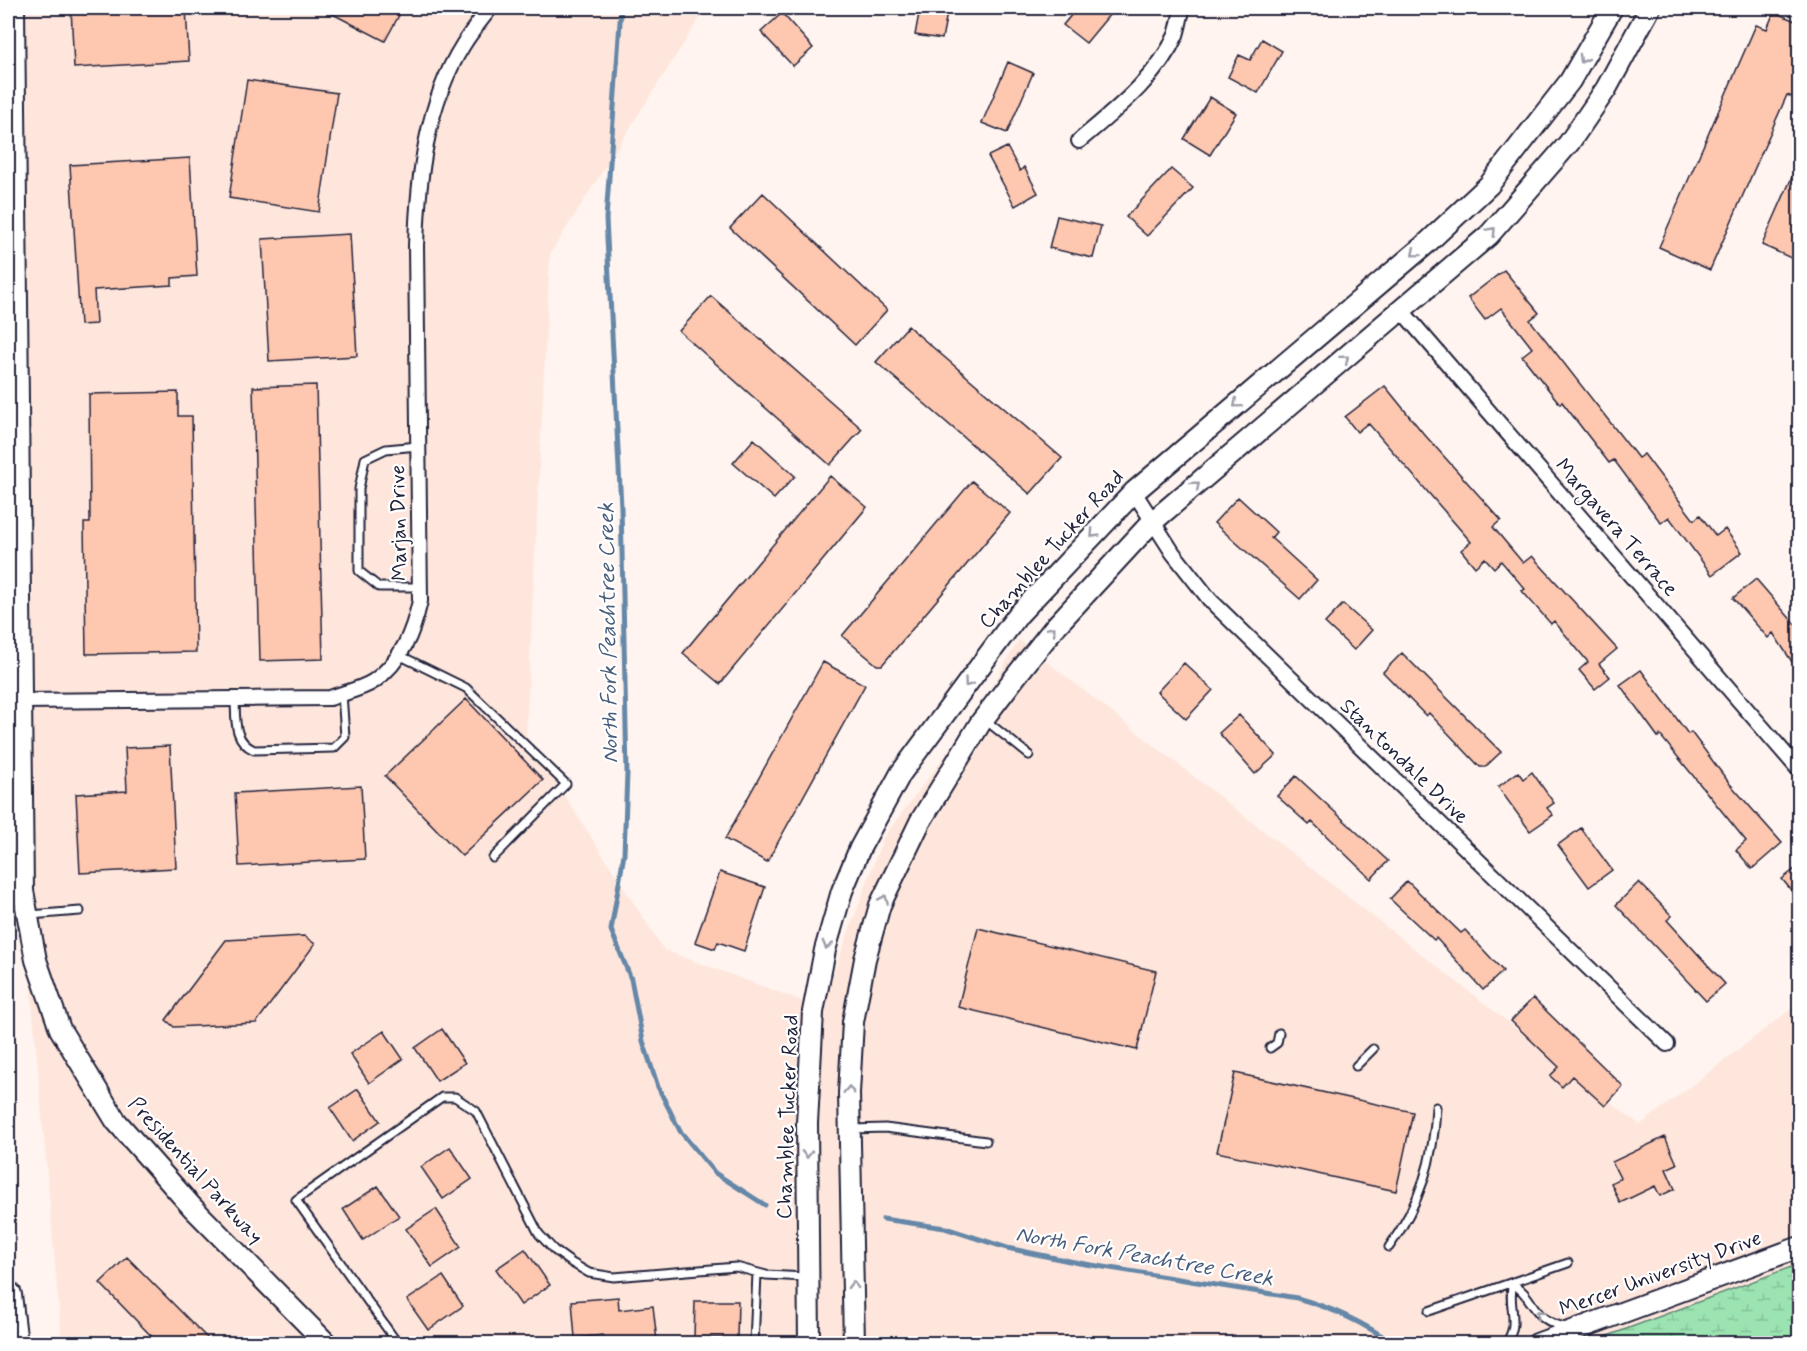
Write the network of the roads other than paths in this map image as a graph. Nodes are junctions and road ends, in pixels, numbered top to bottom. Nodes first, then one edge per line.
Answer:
1 (14, 8) edge
2 (490, 8) edge
3 (1183, 8) edge
4 (1612, 8) edge
5 (1650, 8) edge
6 (1079, 141) dead end
7 (1402, 311) junction
8 (418, 446) junction
9 (1134, 492) junction
10 (1151, 522) junction
11 (419, 588) junction
12 (399, 655) junction
13 (342, 693) junction
14 (235, 700) junction
15 (20, 701) junction
16 (983, 718) junction
17 (1029, 755) dead end
18 (1800, 771) edge
19 (493, 858) dead end
20 (80, 911) dead end
21 (28, 915) junction
22 (1278, 1033) dead end
23 (1667, 1044) dead end
24 (1270, 1048) dead end
25 (1372, 1049) dead end
26 (1356, 1066) dead end
27 (1436, 1107) dead end
28 (850, 1129) junction
29 (986, 1141) dead end
30 (1389, 1247) dead end
31 (1800, 1247) edge
32 (1568, 1263) dead end
33 (757, 1273) junction
34 (808, 1277) junction
35 (1513, 1284) junction
36 (8, 1295) edge
37 (1429, 1311) dead end
38 (1577, 1329) junction
39 (855, 1339) edge
40 (14, 1344) edge
41 (327, 1344) edge
42 (398, 1344) edge
43 (754, 1344) edge
44 (809, 1344) edge
45 (1506, 1344) edge
46 (1537, 1344) edge

1 - 15 main road, Presidential Parkway
2 - 8 street, Marjan Drive
3 - 6 street
4 -> 9 main road, Chamblee Tucker Road
7 -> 5 main road
10 -> 7 main road
7 - 18 street, Margavera Terrace
8 - 11 street, Marjan Drive
8 - 11 lane
9 - 10 street, Stantondale Drive
9 -> 34 main road, Chamblee Tucker Road
16 -> 10 main road
10 - 23 street, Stantondale Drive
11 - 12 street, Marjan Drive
12 - 13 street, Marjan Drive
12 - 19 lane
13 - 14 street, Marjan Drive
13 - 14 lane
14 - 15 street, Marjan Drive
15 - 21 main road, Presidential Parkway
16 - 17 lane
28 -> 16 main road
20 - 21 lane
21 - 41 main road, Presidential Parkway
22 - 24 lane
25 - 26 lane
27 - 30 lane
28 - 29 lane
39 -> 28 main road
31 - 38 main road, Mercer University Drive
32 - 35 lane
33 - 34 lane
33 - 42 lane
33 - 43 lane
34 - 44 main road, Chamblee Tucker Road
35 - 37 lane
38 -> 35 lane
35 - 45 lane
36 - 40 highway
38 - 46 main road, Mercer University Drive

